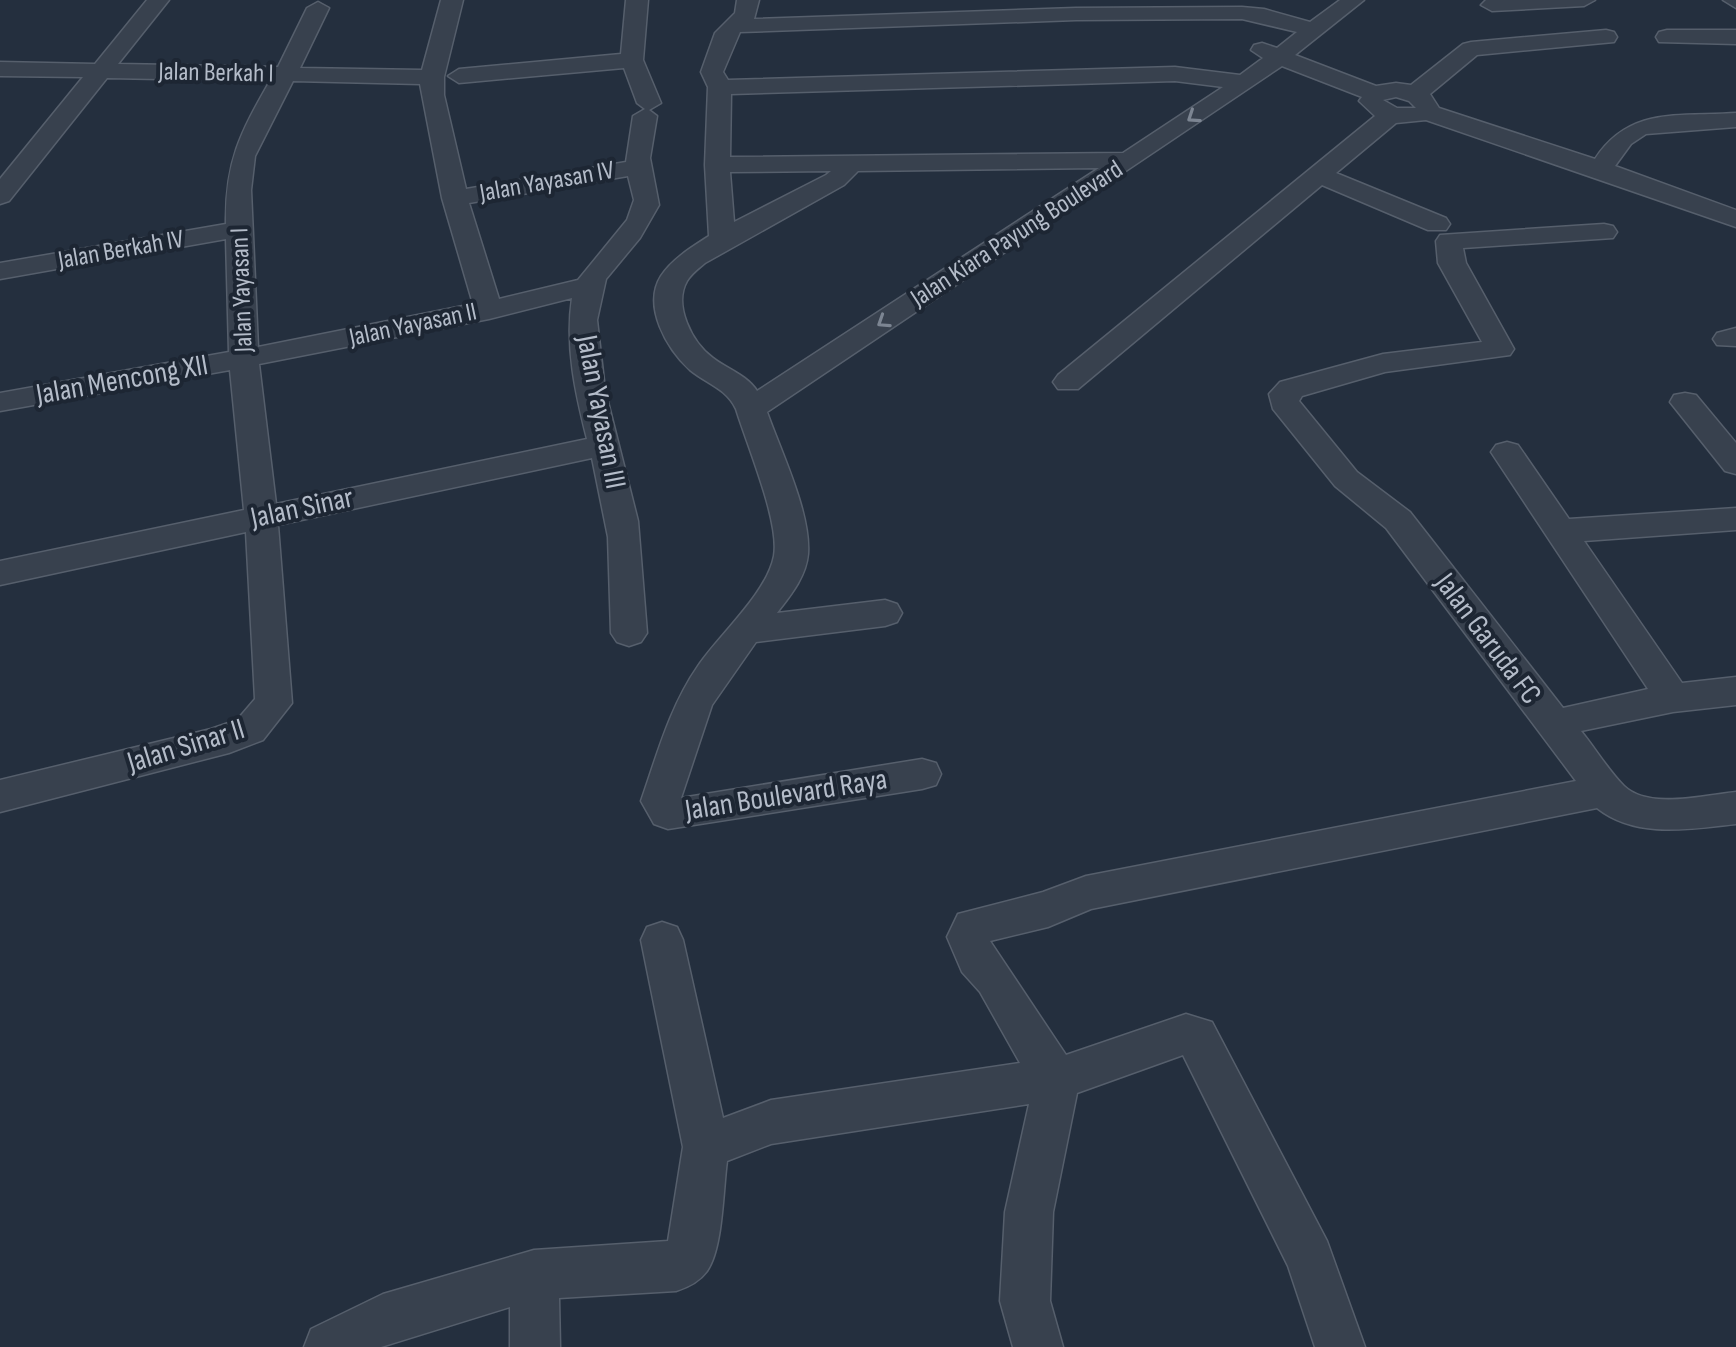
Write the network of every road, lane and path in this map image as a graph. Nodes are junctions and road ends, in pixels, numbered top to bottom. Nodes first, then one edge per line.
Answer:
1 (158, 0) edge
2 (452, 0) edge
3 (637, 0) edge
4 (748, 0) edge
5 (1324, 0) edge
6 (1353, 0) edge
7 (1584, 0) edge
8 (1492, 5) dead end
9 (1074, 7) edge
10 (318, 8) dead end
11 (1291, 23) junction
12 (734, 26) junction
13 (1316, 31) junction
14 (1606, 37) dead end
15 (1667, 37) dead end
16 (1736, 37) edge
17 (1269, 52) junction
18 (632, 60) junction
19 (0, 69) edge
20 (104, 71) junction
21 (286, 74) junction
22 (459, 76) dead end
23 (432, 77) junction
24 (1211, 78) junction
25 (1245, 83) junction
26 (720, 87) junction
27 (1420, 103) junction
28 (1383, 105) junction
29 (1736, 120) edge
30 (1092, 159) junction
31 (1129, 160) junction
32 (848, 162) junction
33 (717, 165) junction
34 (638, 167) junction
35 (1601, 169) junction
36 (1319, 175) junction
37 (3, 190) edge
38 (455, 198) junction
39 (1736, 219) edge
40 (1437, 224) dead end
41 (241, 229) junction
42 (1604, 232) dead end
43 (722, 239) junction
44 (0, 271) edge
45 (589, 286) junction
46 (489, 311) junction
47 (244, 359) junction
48 (1068, 382) dead end
49 (746, 399) junction
50 (0, 402) edge
51 (1685, 402) dead end
52 (605, 445) junction
53 (1507, 452) dead end
54 (1736, 464) edge
55 (261, 516) junction
56 (1736, 519) edge
57 (1563, 531) junction
58 (0, 573) edge
59 (885, 613) dead end
60 (745, 630) junction
61 (629, 633) dead end
62 (1736, 691) edge
63 (1673, 698) junction
64 (1577, 717) dead end
65 (922, 774) dead end
66 (1603, 791) junction
67 (0, 796) edge
68 (1736, 808) edge
69 (662, 940) dead end
70 (1057, 1079) junction
71 (706, 1147) junction
72 (534, 1275) junction
73 (329, 1347) edge
74 (535, 1347) edge
75 (1038, 1347) edge
76 (1340, 1347) edge

1 - 20 street
2 - 23 street
3 - 18 street
4 - 12 street
5 - 11 street
6 - 13 street
7 - 8 street
9 - 11 street
9 - 12 street
10 - 21 street, Jalan Yayasan I
11 - 13 street
11 - 17 street
12 - 26 street
13 - 17 street
14 - 27 street
15 - 16 street
17 - 24 street, Jalan Kiara Payung Boulevard
17 - 25 street, Jalan Kiara Payung Boulevard
17 - 28 street
18 - 22 street
18 - 34 street, Jalan Yayasan III
19 - 20 street, Jalan Berkah I
20 - 21 street, Jalan Berkah I
20 - 37 street
21 - 23 street, Jalan Berkah I
21 - 41 street, Jalan Yayasan I
23 - 38 street, Jalan Yayasan II
24 - 25 street
24 - 26 street
24 - 30 street, Jalan Kiara Payung Boulevard
25 -> 31 street, Jalan Kiara Payung Boulevard
26 - 33 street
27 - 28 street
27 - 35 street
28 - 36 street
29 - 35 street
30 - 31 street
30 - 32 street
30 - 49 street, Jalan Kiara Payung Boulevard
31 -> 49 street, Jalan Kiara Payung Boulevard
32 - 33 street
32 - 43 street
33 - 43 street
34 - 38 street, Jalan Yayasan IV
34 - 45 street, Jalan Yayasan III
35 - 39 street
36 - 40 street
36 - 48 street
38 - 46 street, Jalan Yayasan II
41 - 44 street, Jalan Berkah IV
41 - 47 street, Jalan Yayasan I
42 - 66 street, Jalan Garuda FC
43 - 49 street
45 - 46 street
45 - 52 street, Jalan Yayasan III
46 - 47 street, Jalan Yayasan II
47 - 50 street, Jalan Mencong XII
47 - 55 street, Jalan Yayasan I
49 - 60 street, Jalan Boulevard Raya
51 - 54 street
52 - 55 street, Jalan Sinar
52 - 61 street, Jalan Yayasan III
53 - 57 street
55 - 58 street, Jalan Sinar
55 - 67 street, Jalan Sinar II
56 - 57 street
57 - 63 street
59 - 60 street
60 - 65 street, Jalan Boulevard Raya
62 - 63 street
63 - 64 street
66 - 68 street, Jalan Garuda FC
66 - 70 street
69 - 71 street
70 - 71 street
70 - 75 street
70 - 76 street
71 - 72 street
72 - 73 street
72 - 74 street

